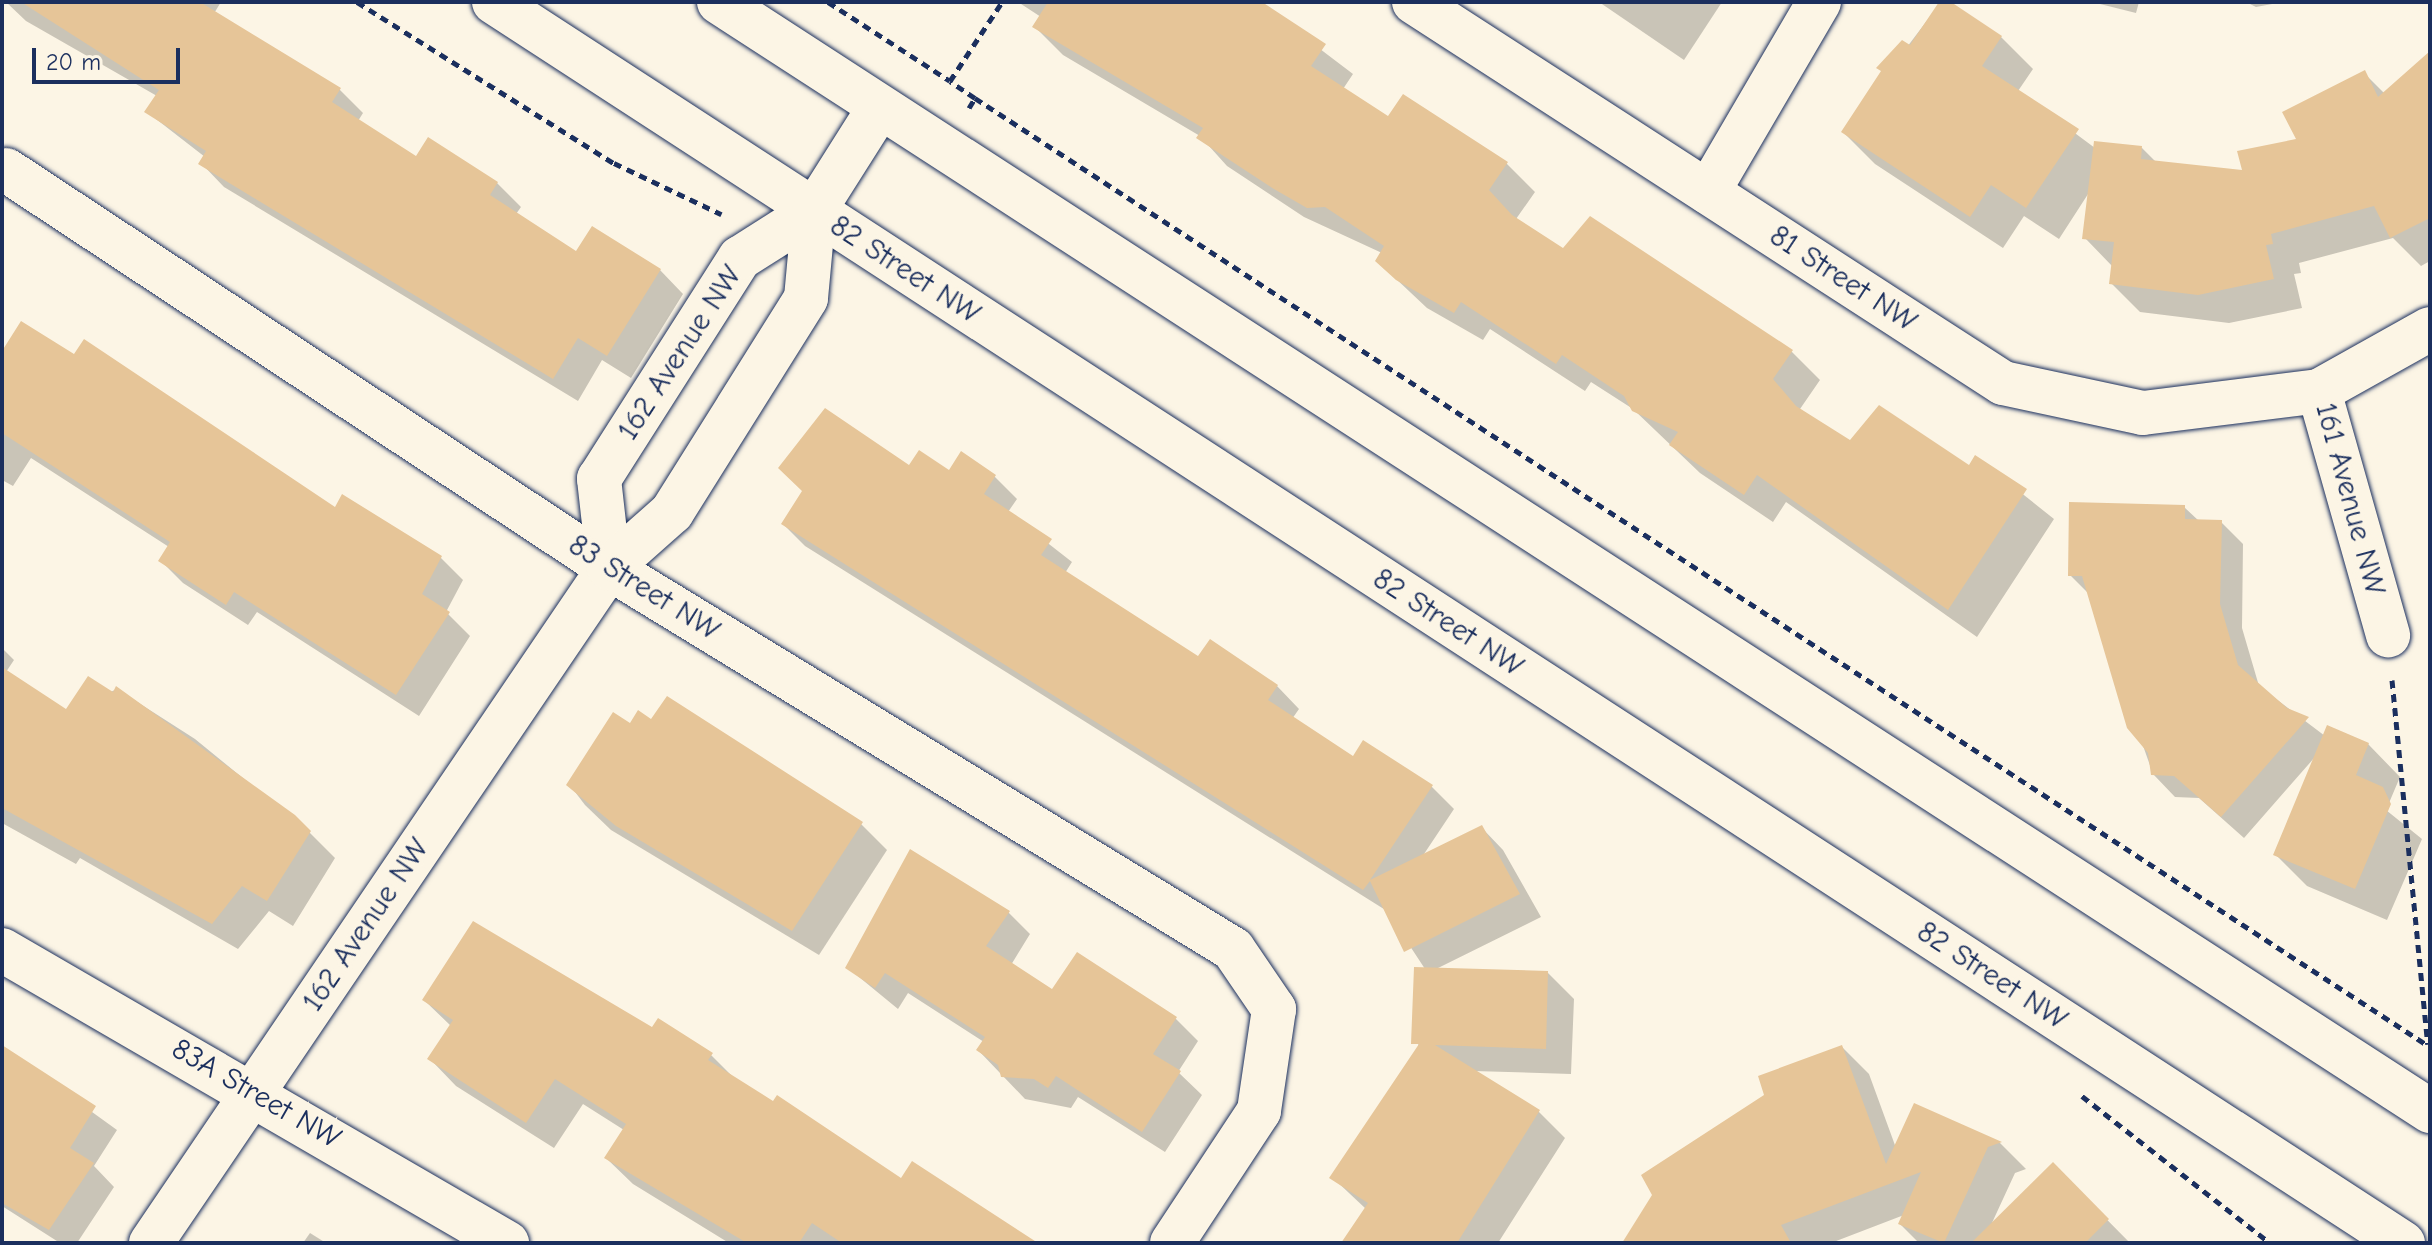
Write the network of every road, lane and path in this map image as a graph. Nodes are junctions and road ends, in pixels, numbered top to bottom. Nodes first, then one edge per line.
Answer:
1 (357, 2) edge
2 (494, 2) edge
3 (719, 2) edge
4 (828, 2) edge
5 (1002, 2) edge
6 (1414, 2) edge
7 (1819, 2) edge
8 (950, 81) junction
9 (975, 98) junction
10 (879, 108) junction
11 (941, 149) junction
12 (6, 170) dead end
13 (1708, 192) junction
14 (814, 211) junction
15 (769, 240) junction
16 (2430, 329) edge
17 (2319, 391) junction
18 (609, 568) junction
19 (2388, 635) joint
20 (2, 950) edge
21 (2429, 1046) edge
22 (2067, 1085) dead end
23 (253, 1091) junction
24 (2430, 1111) edge
25 (151, 1243) edge
26 (507, 1243) edge
27 (1172, 1243) edge
28 (2270, 1243) edge
29 (2403, 1243) edge

1 - 15 path
2 - 14 street, 82 Street NW
3 - 10 street
4 - 8 path
5 - 8 path
6 - 13 street, 81 Street NW
7 - 13 street
8 - 9 path
9 - 11 path
9 - 21 path
10 - 11 street
10 - 14 street
11 - 24 street
12 - 18 street, 83 Street NW
13 - 17 street, 81 Street NW
14 - 15 street, 162 Avenue NW
14 - 18 street, 162 Avenue NW
14 - 29 street, 82 Street NW
15 - 18 street, 162 Avenue NW
16 - 17 street, 161 Avenue NW
17 - 19 street, 161 Avenue NW
18 - 23 street, 162 Avenue NW
18 - 27 street, 83 Street NW
19 - 21 path
20 - 23 street, 83A Street NW
22 - 28 path
23 - 25 street, 162 Avenue NW
23 - 26 street, 83A Street NW

